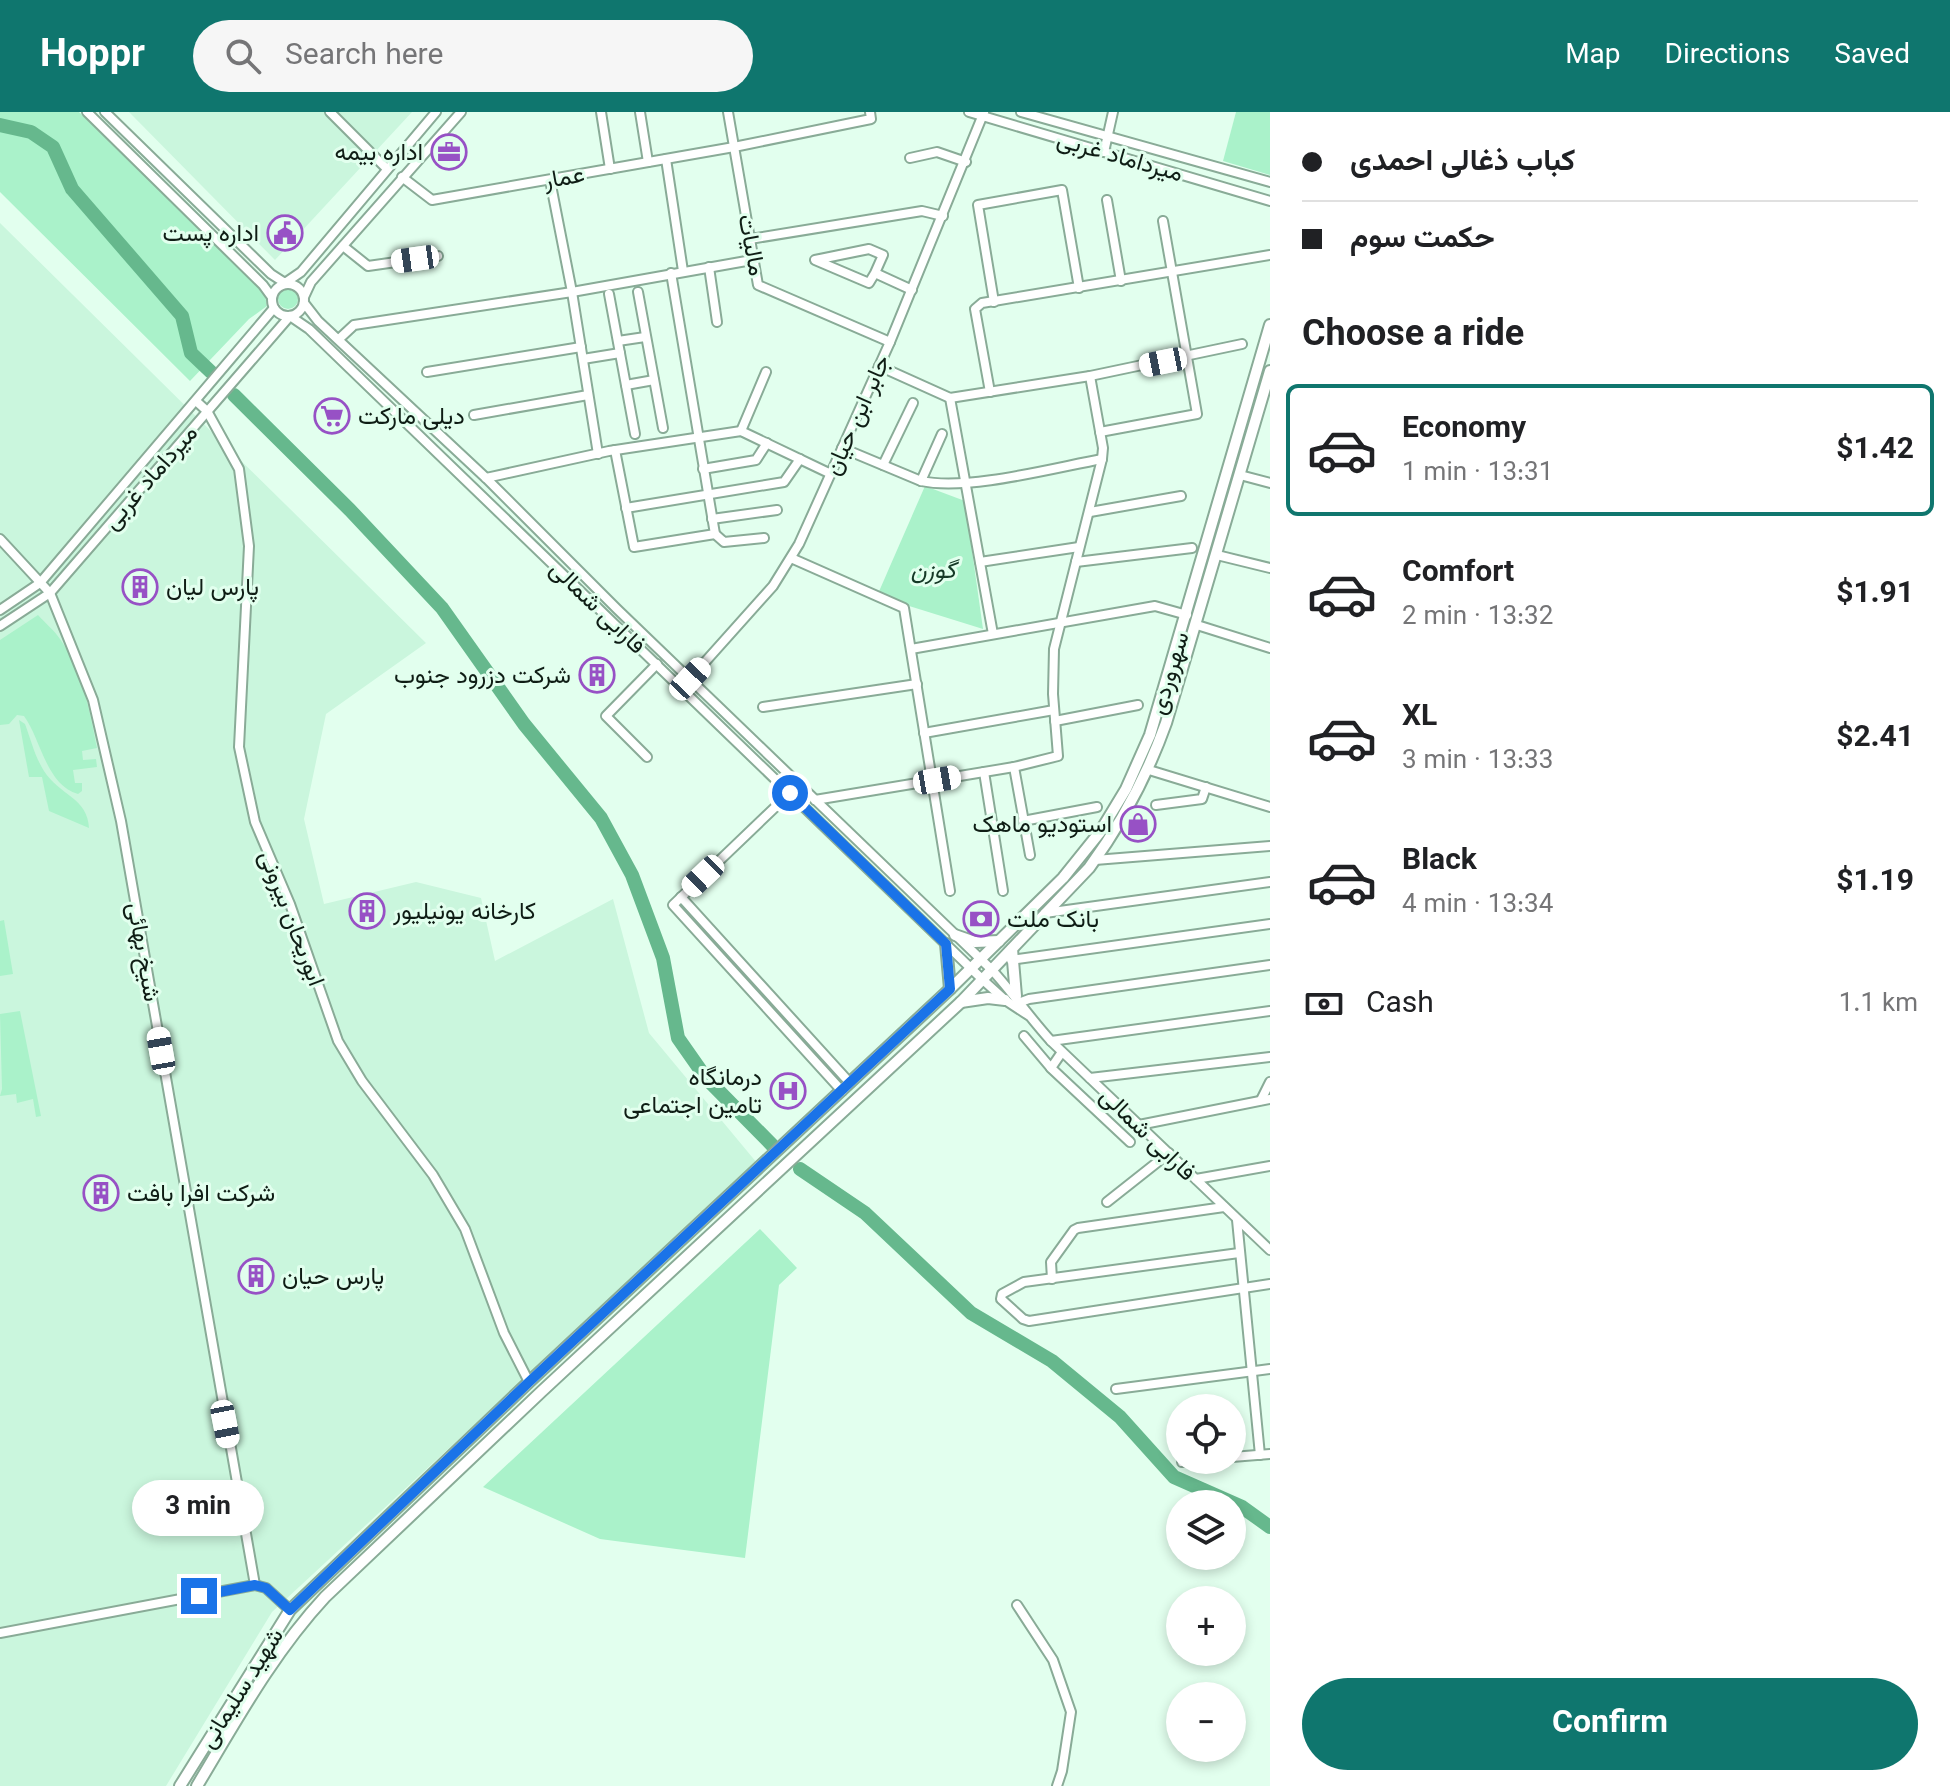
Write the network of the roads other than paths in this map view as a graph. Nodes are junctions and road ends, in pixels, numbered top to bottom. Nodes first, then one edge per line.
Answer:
1 (87, 112) edge
2 (105, 112) edge
3 (330, 112) edge
4 (436, 112) edge
5 (461, 112) edge
6 (601, 112) edge
7 (640, 112) edge
8 (728, 112) edge
9 (870, 112) edge
10 (969, 112) edge
11 (1021, 112) edge
12 (1113, 112) edge
13 (983, 114) edge
14 (1107, 136) junction
15 (734, 147) junction
16 (1104, 152) junction
17 (910, 158) dead end
18 (666, 159) junction
19 (648, 162) junction
20 (966, 162) junction
21 (387, 169) junction
22 (610, 169) junction
23 (402, 177) junction
24 (550, 180) junction
25 (1270, 182) edge
26 (1107, 200) dead end
27 (1270, 201) edge
28 (943, 216) junction
29 (1163, 221) dead end
30 (750, 239) junction
31 (343, 246) junction
32 (1270, 255) edge
33 (438, 256) dead end
34 (752, 260) junction
35 (709, 267) junction
36 (683, 271) junction
37 (671, 273) junction
38 (875, 273) junction
39 (1171, 273) junction
40 (1121, 281) junction
41 (285, 283) junction
42 (1079, 288) junction
43 (912, 290) junction
44 (572, 292) junction
45 (638, 292) dead end
46 (609, 294) dead end
47 (271, 296) junction
48 (304, 300) junction
49 (994, 302) junction
50 (274, 308) junction
51 (290, 316) junction
52 (717, 322) dead end
53 (1270, 325) edge
54 (645, 337) junction
55 (339, 339) junction
56 (618, 341) junction
57 (890, 342) junction
58 (1242, 344) dead end
59 (581, 347) junction
60 (620, 353) junction
61 (1187, 357) junction
62 (583, 359) junction
63 (879, 366) junction
64 (1270, 371) edge
65 (427, 372) dead end
66 (766, 372) dead end
67 (1090, 376) junction
68 (654, 380) junction
69 (626, 385) junction
70 (990, 392) junction
71 (588, 395) junction
72 (950, 398) junction
73 (196, 401) junction
74 (913, 403) dead end
75 (1265, 406) edge
76 (207, 411) junction
77 (474, 415) dead end
78 (663, 428) dead end
79 (741, 431) junction
80 (1100, 432) junction
81 (635, 434) dead end
82 (942, 434) dead end
83 (697, 437) junction
84 (767, 443) junction
85 (842, 448) junction
86 (615, 450) junction
87 (598, 454) junction
88 (800, 459) junction
89 (1102, 459) junction
90 (883, 465) junction
91 (703, 469) junction
92 (831, 474) junction
93 (1240, 475) junction
94 (486, 478) junction
95 (921, 481) junction
96 (966, 483) junction
97 (1270, 483) edge
98 (708, 494) junction
99 (1181, 496) dead end
100 (626, 508) junction
101 (777, 510) dead end
102 (1090, 512) junction
103 (712, 519) junction
104 (715, 534) junction
105 (764, 538) dead end
106 (0, 539) edge
107 (1079, 547) junction
108 (1192, 548) dead end
109 (1217, 555) junction
110 (791, 558) junction
111 (980, 562) junction
112 (1076, 562) junction
113 (1270, 568) edge
114 (40, 583) junction
115 (50, 593) junction
116 (0, 610) edge
117 (1187, 615) junction
118 (1061, 622) junction
119 (1197, 625) junction
120 (0, 626) edge
121 (993, 634) junction
122 (1270, 648) edge
123 (911, 649) junction
124 (657, 664) junction
125 (690, 679) junction
126 (917, 684) junction
127 (681, 688) junction
128 (1138, 705) dead end
129 (763, 707) dead end
130 (1054, 710) junction
131 (1055, 721) junction
132 (924, 733) junction
133 (647, 757) dead end
134 (1014, 767) junction
135 (1149, 770) junction
136 (984, 772) junction
137 (931, 781) junction
138 (1206, 787) junction
139 (790, 793) junction
140 (815, 800) junction
141 (1156, 805) dead end
142 (1097, 807) dead end
143 (1270, 807) edge
144 (1023, 821) junction
145 (1270, 846) edge
146 (1030, 855) dead end
147 (1095, 860) junction
148 (1270, 882) edge
149 (950, 891) dead end
150 (1003, 891) dead end
151 (681, 897) junction
152 (1045, 913) junction
153 (1270, 924) edge
154 (952, 932) junction
155 (943, 940) junction
156 (999, 941) junction
157 (1012, 954) junction
158 (981, 959) junction
159 (1270, 965) edge
160 (972, 969) junction
161 (992, 970) junction
162 (983, 980) junction
163 (950, 989) junction
164 (1014, 999) junction
165 (961, 1002) junction
166 (1270, 1011) edge
167 (787, 1014) junction
168 (1028, 1015) junction
169 (779, 1022) junction
170 (1024, 1036) dead end
171 (1051, 1041) junction
172 (1062, 1052) junction
173 (1270, 1057) edge
174 (1051, 1068) junction
175 (839, 1070) junction
176 (830, 1078) junction
177 (1090, 1078) junction
178 (1270, 1082) edge
179 (846, 1087) junction
180 (1265, 1099) edge
181 (1139, 1125) junction
182 (1130, 1142) dead end
183 (1169, 1153) junction
184 (1270, 1166) edge
185 (1196, 1179) junction
186 (1107, 1202) dead end
187 (1224, 1207) junction
188 (1237, 1219) junction
189 (1269, 1249) edge
190 (1239, 1253) junction
191 (1052, 1279) junction
192 (1270, 1284) edge
193 (1242, 1288) junction
194 (1270, 1369) edge
195 (1251, 1372) junction
196 (529, 1382) junction
197 (1116, 1389) dead end
198 (1270, 1454) edge
199 (1260, 1455) junction
200 (1246, 1456) edge
201 (255, 1585) junction
202 (1017, 1605) dead end
203 (290, 1610) junction
204 (0, 1633) edge
205 (180, 1786) edge
206 (197, 1786) edge
207 (1057, 1786) edge

1 - 47 street
2 - 41 street
3 - 21 street
4 - 21 street
5 - 23 street
6 - 22 street
7 - 19 street
8 - 15 street, مالیات
9 - 15 street, عمار
10 - 13 street, میرداماد غربی
11 - 14 street, میرداماد غربی
12 - 14 street
13 - 16 street, میرداماد غربی
13 - 20 street, جابر ابن حیان
14 - 16 street
14 - 25 street, میرداماد غربی
15 - 18 street, عمار
15 - 30 street, مالیات
16 - 27 street, میرداماد غربی
17 - 20 street
18 - 19 street, عمار
18 - 36 street
19 - 22 street, عمار
20 - 28 street, جابر ابن حیان
21 - 41 street
22 - 24 street, عمار
23 - 24 street, عمار
23 - 31 street
24 - 44 street
26 - 40 street
28 - 30 street
28 - 43 street, جابر ابن حیان
29 - 39 street
30 - 34 street, مالیات
31 - 33 street
31 - 48 street
32 - 39 street
34 - 35 street
34 - 57 street, مالیات
35 - 36 street
35 - 52 street
36 - 37 street
37 - 44 street
37 - 83 street
38 - 38 street
38 - 43 street
39 - 40 street
39 - 61 street
40 - 42 street
41 - 47 street
41 - 48 street
42 - 49 street
42 - 49 street
43 - 57 street, جابر ابن حیان
44 - 55 street
44 - 59 street
45 - 54 street
46 - 56 street
47 - 50 street
48 - 51 street
48 - 55 street, فارابی شمالی
49 - 70 street
50 - 51 street
50 - 73 street, میرداماد غربی
51 - 76 street, میرداماد غربی
51 - 124 street, فارابی شمالی
53 - 117 main road, سهروردی
54 - 56 street
54 - 68 street
55 - 94 street, فارابی شمالی
56 - 60 street
57 - 63 street, جابر ابن حیان
58 - 61 street
59 - 62 street
59 - 65 street
60 - 62 street
60 - 69 street
61 - 67 street
61 - 80 street
62 - 71 street
63 - 72 street
63 - 85 street, جابر ابن حیان
64 - 75 main road, سهروردی
66 - 79 street
67 - 70 street
67 - 80 street
68 - 69 street
68 - 78 street
69 - 81 street
70 - 72 street
71 - 77 street
71 - 87 street
72 - 96 street
73 - 76 street, ابوریحان بیرونی
73 - 114 street, میرداماد غربی
74 - 90 street
75 - 93 main road, سهروردی
76 - 115 street, میرداماد غربی
76 - 196 street, ابوریحان بیرونی
79 - 83 street
79 - 84 street
80 - 89 street
82 - 95 street
83 - 86 street
83 - 91 street
84 - 88 street
84 - 91 street
85 - 90 street
85 - 92 street, جابر ابن حیان
86 - 87 street
86 - 100 street
87 - 94 street
88 - 92 street
88 - 98 street
89 - 96 street
89 - 102 street
90 - 95 street
91 - 98 street
92 - 110 street, جابر ابن حیان
93 - 97 street
93 - 109 main road, سهروردی
94 - 125 street, فارابی شمالی
95 - 96 street
96 - 111 street
98 - 100 street
98 - 103 street
99 - 102 street
100 - 104 street
101 - 103 street
102 - 107 street
103 - 104 street
104 - 105 street
106 - 114 street, شیخ بهائی
107 - 111 street
107 - 112 street
108 - 112 street
109 - 113 street
109 - 119 main road, سهروردی
110 - 123 street
110 - 125 street, جابر ابن حیان
111 - 121 street
112 - 118 street
114 - 115 street, شیخ بهائی
114 - 116 street, میرداماد غربی
115 - 120 street, میرداماد غربی
115 - 201 street, شیخ بهائی
117 - 118 street
117 - 156 main road, سهروردی
118 - 121 street
118 - 130 street
119 - 122 street
119 - 135 main road, سهروردی
121 - 123 street
123 - 126 street
124 - 127 street, فارابی شمالی
124 - 133 street
125 - 127 street, جابر ابن حیان
125 - 140 street, فارابی شمالی
126 - 129 street
126 - 132 street
127 - 139 street, فارابی شمالی
128 - 131 street
130 - 131 street
130 - 132 street
131 - 134 street
132 - 137 street
134 - 136 street
134 - 144 street
135 - 138 street
135 - 147 main road, سهروردی
136 - 137 street
136 - 150 street
137 - 140 street
137 - 149 street
138 - 141 street
138 - 143 street
139 - 151 street
139 - 155 street, فارابی شمالی
140 - 154 street, فارابی شمالی
142 - 144 street
144 - 146 street
145 - 147 street
147 - 152 main road, سهروردی
148 - 152 street
151 - 167 street
151 - 169 street
152 - 157 main road, سهروردی
153 - 157 street
154 - 155 street
154 - 156 main road
154 - 158 street, فارابی شمالی
155 - 160 street, فارابی شمالی
155 - 163 main road
156 - 158 main road, سهروردی
157 - 161 main road, سهروردی
157 - 164 main road
158 - 160 main road, سهروردی
158 - 161 street, فارابی شمالی
159 - 164 street
160 - 162 street, فارابی شمالی
160 - 163 main road, شهید سلیمانی
161 - 162 main road, شهید سلیمانی
161 - 164 street, فارابی شمالی
162 - 164 street, فارابی شمالی
162 - 165 main road, شهید سلیمانی
163 - 179 main road, شهید سلیمانی
164 - 165 main road
164 - 168 street, فارابی شمالی
164 - 168 street, فارابی شمالی
165 - 206 main road, شهید سلیمانی
166 - 171 street
167 - 169 street
167 - 175 street
168 - 171 street, فارابی شمالی
169 - 176 street
170 - 174 street
171 - 172 street, فارابی شمالی
172 - 174 street
172 - 177 street, فارابی شمالی
173 - 177 street
174 - 182 street
175 - 176 street
175 - 179 street
176 - 179 street
177 - 181 street, فارابی شمالی
178 - 180 street
179 - 196 main road, شهید سلیمانی
180 - 181 street
181 - 183 street, فارابی شمالی
183 - 185 street, فارابی شمالی
183 - 186 street
184 - 185 street
185 - 187 street, فارابی شمالی
187 - 188 street, فارابی شمالی
187 - 191 street
188 - 189 street, فارابی شمالی
188 - 190 street
190 - 191 street
190 - 193 street
191 - 193 street
192 - 193 street
193 - 195 street
194 - 195 street
195 - 197 street
195 - 199 street
196 - 203 main road, شهید سلیمانی
198 - 199 street
199 - 200 street
201 - 203 street
201 - 204 street
202 - 207 street
203 - 205 main road, شهید سلیمانی

